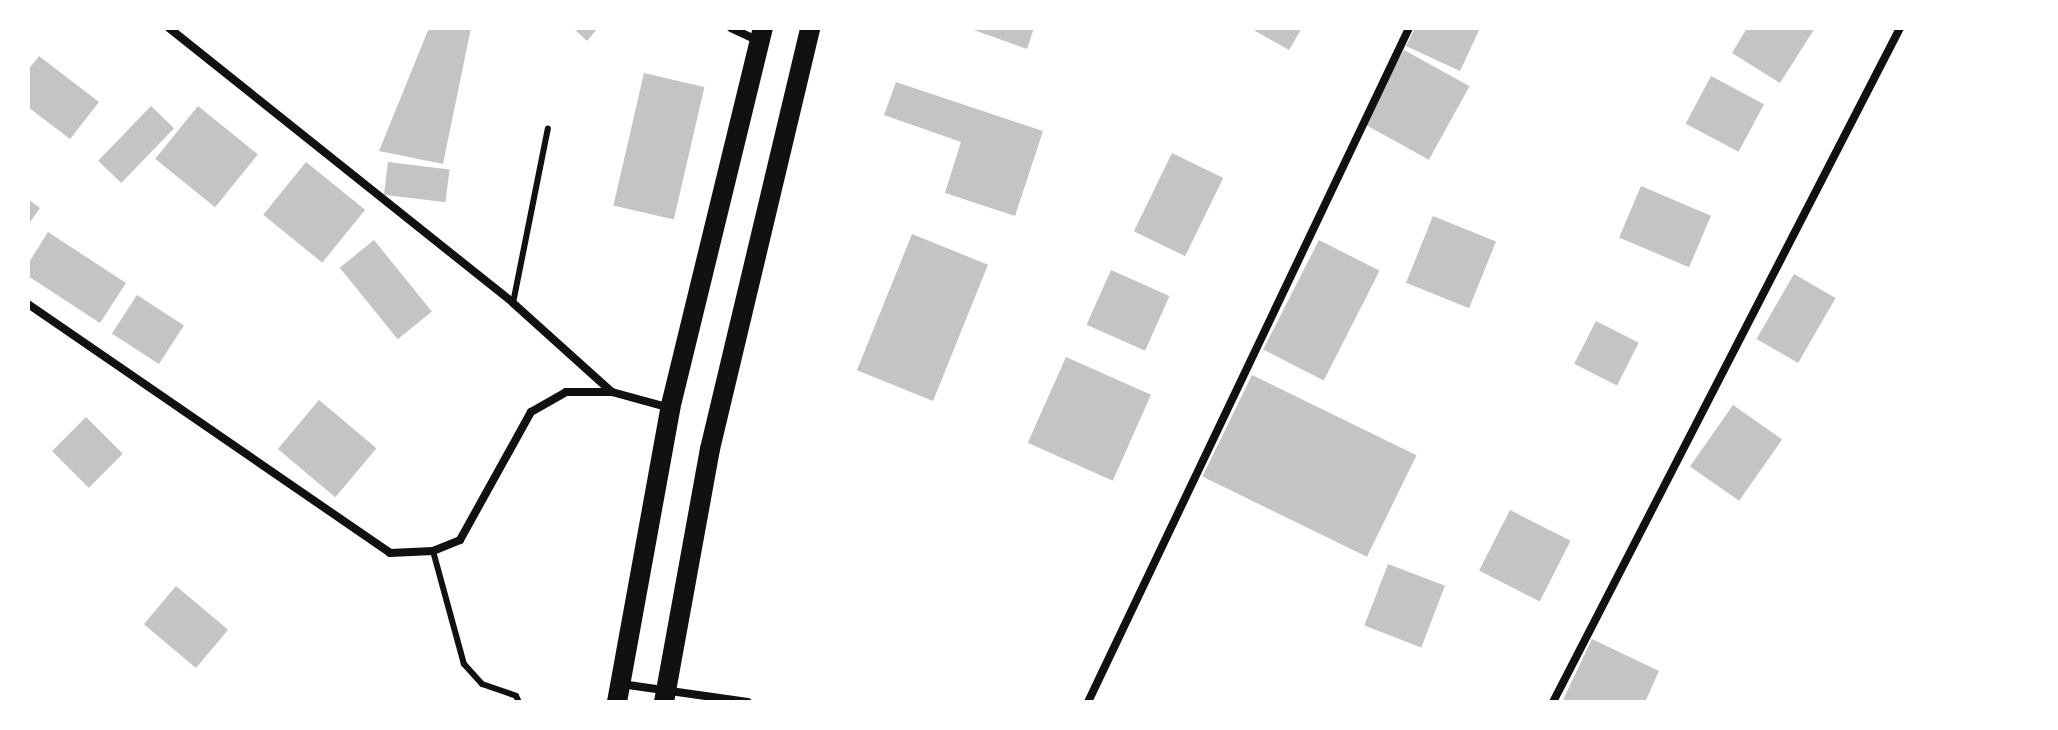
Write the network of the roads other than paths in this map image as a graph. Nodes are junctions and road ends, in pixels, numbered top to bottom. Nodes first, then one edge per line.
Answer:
1 (169, 28) edge
2 (731, 28) edge
3 (810, 28) edge
4 (1409, 28) edge
5 (1900, 28) edge
6 (761, 35) edge
7 (548, 128) dead end
8 (513, 303) junction
9 (28, 304) edge
10 (612, 392) junction
11 (670, 409) junction
12 (433, 551) junction
13 (619, 693) edge
14 (665, 697) edge
15 (519, 702) edge
16 (748, 702) edge
17 (1088, 702) edge
18 (1553, 702) edge

1 - 8 street
2 - 6 street
3 - 14 main road
4 - 17 street
5 - 18 street
6 - 11 main road
7 - 8 lane
8 - 10 street
9 - 12 street
10 - 11 street
10 - 12 street
11 - 13 main road
12 - 15 lane
13 - 14 street
14 - 16 street

